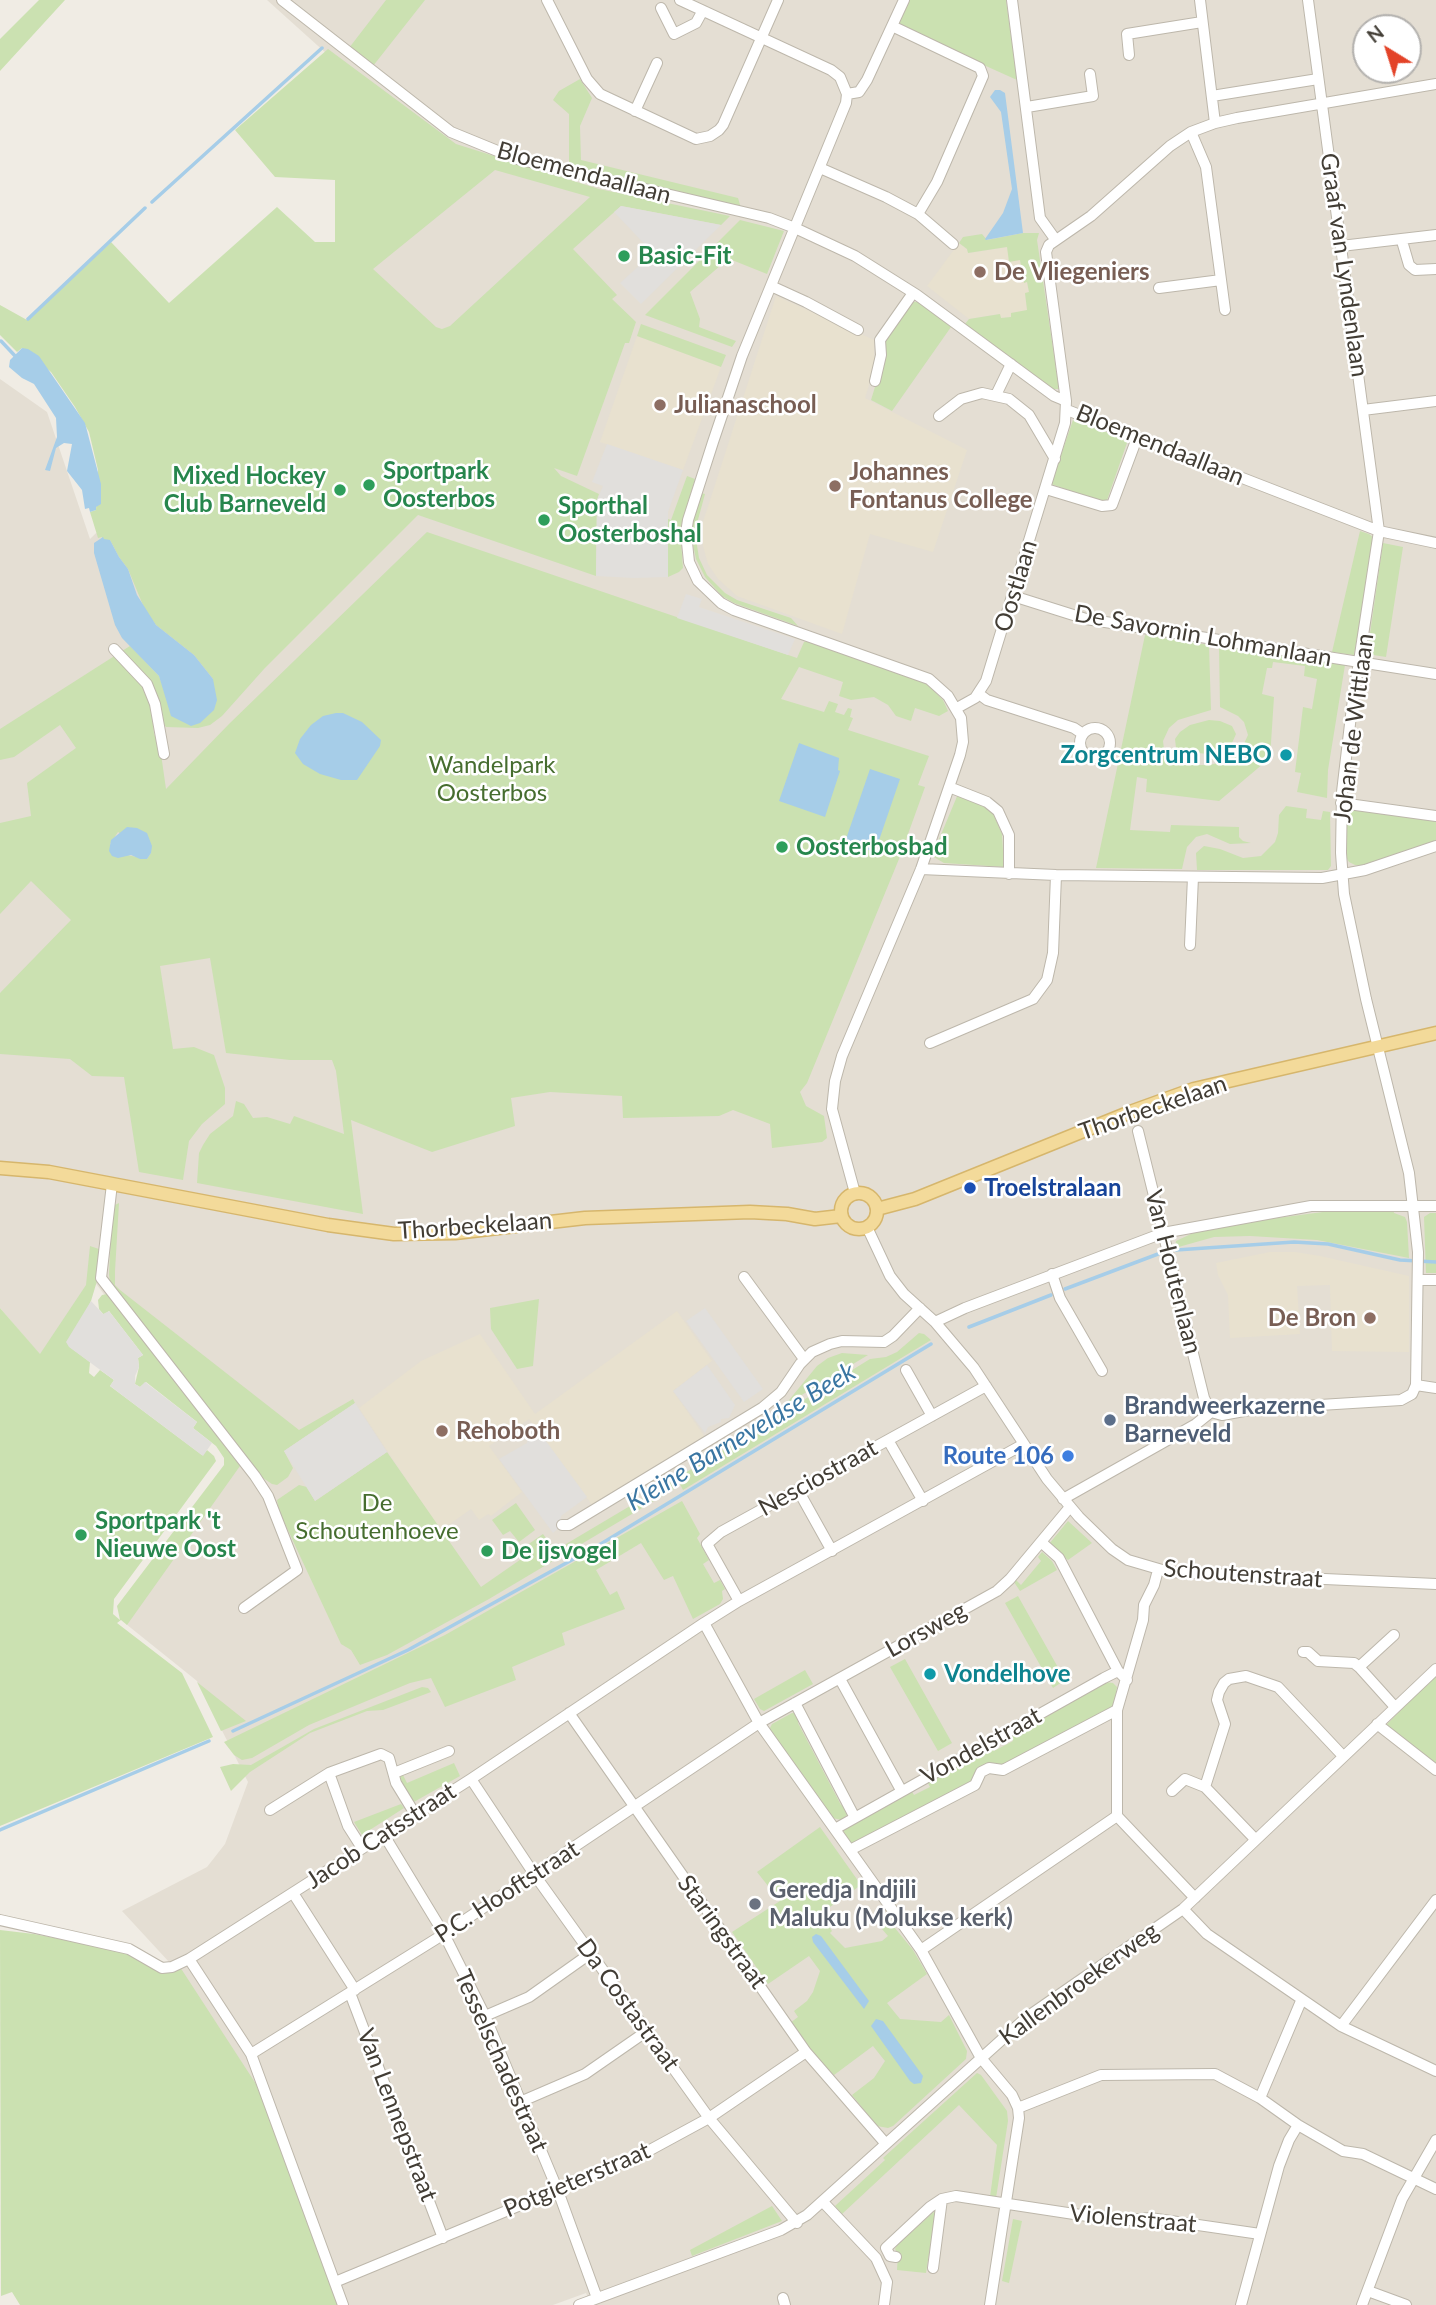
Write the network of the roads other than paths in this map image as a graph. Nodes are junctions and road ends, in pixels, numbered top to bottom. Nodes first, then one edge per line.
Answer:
1 (282, 0) edge
2 (547, 0) edge
3 (680, 0) edge
4 (778, 0) edge
5 (904, 0) edge
6 (1012, 0) edge
7 (1199, 0) edge
8 (1308, 0) edge
9 (661, 8) dead end
10 (702, 12) junction
11 (1202, 22) junction
12 (892, 26) junction
13 (761, 37) junction
14 (1129, 55) dead end
15 (657, 62) dead end
16 (1090, 74) dead end
17 (1318, 79) junction
18 (1436, 84) edge
19 (847, 94) junction
20 (1212, 96) junction
21 (1321, 103) junction
22 (1027, 107) junction
23 (635, 111) junction
24 (1216, 123) junction
25 (1191, 132) junction
26 (820, 168) junction
27 (918, 214) junction
28 (795, 228) junction
29 (1436, 235) edge
30 (1055, 239) junction
31 (1402, 240) junction
32 (953, 244) dead end
33 (1341, 246) junction
34 (1436, 269) edge
35 (1221, 280) junction
36 (771, 286) junction
37 (1159, 288) dead end
38 (913, 293) junction
39 (1225, 310) dead end
40 (858, 330) dead end
41 (1011, 364) junction
42 (875, 381) dead end
43 (996, 395) junction
44 (1436, 401) edge
45 (1067, 406) junction
46 (1363, 410) junction
47 (939, 416) dead end
48 (1137, 438) junction
49 (1055, 459) junction
50 (1046, 489) junction
51 (1379, 531) junction
52 (1436, 542) edge
53 (1013, 596) junction
54 (114, 649) dead end
55 (1360, 663) junction
56 (1436, 674) edge
57 (979, 694) junction
58 (957, 708) junction
59 (1083, 734) dead end
60 (164, 754) dead end
61 (949, 787) junction
62 (1341, 803) junction
63 (1436, 816) edge
64 (1436, 846) edge
65 (921, 869) junction
66 (1009, 874) junction
67 (1056, 875) junction
68 (1343, 876) junction
69 (1193, 877) junction
70 (1190, 945) dead end
71 (1436, 1033) edge
72 (930, 1044) dead end
73 (1379, 1047) junction
74 (1138, 1131) dead end
75 (0, 1168) edge
76 (112, 1184) junction
77 (855, 1193) junction
78 (1413, 1205) junction
79 (1436, 1206) edge
80 (877, 1209) junction
81 (841, 1216) junction
82 (867, 1227) junction
83 (1163, 1233) junction
84 (1052, 1274) junction
85 (744, 1277) dead end
86 (1418, 1278) junction
87 (1436, 1280) edge
88 (920, 1308) junction
89 (935, 1322) junction
90 (804, 1359) junction
91 (906, 1370) dead end
92 (1102, 1371) dead end
93 (1416, 1385) junction
94 (986, 1386) junction
95 (1436, 1388) edge
96 (1211, 1412) junction
97 (932, 1416) junction
98 (888, 1440) junction
99 (1024, 1444) junction
100 (797, 1490) junction
101 (923, 1501) junction
102 (1066, 1503) junction
103 (562, 1525) dead end
104 (1041, 1542) junction
105 (832, 1551) junction
106 (1158, 1570) junction
107 (1436, 1584) edge
108 (739, 1601) junction
109 (244, 1608) dead end
110 (704, 1623) junction
111 (1394, 1635) dead end
112 (1303, 1652) dead end
113 (1359, 1667) junction
114 (1436, 1669) edge
115 (1118, 1671) junction
116 (840, 1679) junction
117 (1127, 1679) junction
118 (795, 1703) junction
119 (1395, 1707) junction
120 (1117, 1710) junction
121 (569, 1713) junction
122 (759, 1723) junction
123 (1377, 1724) junction
124 (449, 1751) dead end
125 (1343, 1756) junction
126 (1436, 1770) edge
127 (329, 1773) junction
128 (394, 1773) junction
129 (471, 1779) junction
130 (1205, 1787) junction
131 (901, 1790) junction
132 (1172, 1791) dead end
133 (634, 1808) junction
134 (270, 1810) dead end
135 (415, 1814) junction
136 (854, 1816) junction
137 (1117, 1816) junction
138 (835, 1829) junction
139 (384, 1835) junction
140 (1255, 1839) junction
141 (362, 1849) junction
142 (850, 1850) junction
143 (534, 1874) junction
144 (293, 1893) junction
145 (1195, 1898) junction
146 (1436, 1900) edge
147 (1183, 1909) junction
148 (0, 1920) edge
149 (444, 1934) junction
150 (921, 1950) junction
151 (591, 1953) junction
152 (189, 1959) junction
153 (353, 1991) junction
154 (1301, 2001) junction
155 (485, 2016) junction
156 (1341, 2026) junction
157 (647, 2031) junction
158 (806, 2052) junction
159 (251, 2053) junction
160 (981, 2058) junction
161 (1436, 2071) edge
162 (1260, 2098) junction
163 (520, 2102) junction
164 (1018, 2108) junction
165 (709, 2118) junction
166 (1298, 2125) junction
167 (1436, 2140) edge
168 (886, 2144) junction
169 (1414, 2180) junction
170 (1436, 2189) edge
171 (558, 2190) junction
172 (942, 2199) junction
173 (823, 2202) junction
174 (1007, 2204) junction
175 (797, 2223) junction
176 (1260, 2234) junction
177 (443, 2238) junction
178 (895, 2257) dead end
179 (933, 2268) dead end
180 (335, 2282) junction
181 (1368, 2291) junction
182 (597, 2298) junction
183 (343, 2305) edge
184 (579, 2305) edge
185 (884, 2305) edge
186 (990, 2305) edge
187 (1241, 2305) edge
188 (1362, 2305) edge
189 (1406, 2305) edge

1 - 28 street, Bloemendaallaan
2 - 23 street
3 - 10 street
4 - 13 street
5 - 12 street
6 - 22 street
7 - 11 street
8 - 17 street, Graaf van Lyndenlaan
9 - 10 street
10 - 13 street
11 - 14 street
11 - 20 street
12 - 19 street
12 - 27 street
13 - 19 street
13 - 23 street
15 - 23 street
16 - 22 street
17 - 20 street
17 - 21 street, Graaf van Lyndenlaan
18 - 21 street
19 - 26 street
20 - 24 street
21 - 24 street
21 - 33 street, Graaf van Lyndenlaan
22 - 30 street
24 - 25 street
25 - 30 street
25 - 35 street
26 - 27 street
26 - 28 street
27 - 32 street
28 - 36 street
28 - 38 street, Bloemendaallaan
29 - 31 street
30 - 45 street
31 - 33 street
31 - 34 street
33 - 46 street, Graaf van Lyndenlaan
35 - 37 street
35 - 39 street
36 - 40 street
36 - 58 street
38 - 41 street, Bloemendaallaan
38 - 42 street
41 - 43 street
41 - 45 street, Bloemendaallaan
43 - 47 street
43 - 49 street
44 - 46 street
45 - 48 street, Bloemendaallaan
45 - 49 street, Oostlaan
46 - 51 street, Graaf van Lyndenlaan
48 - 50 street
48 - 51 street, Bloemendaallaan
49 - 50 street, Oostlaan
50 - 53 street, Oostlaan
51 - 52 street, Bloemendaallaan
51 - 55 street, Johan de Wittlaan
53 - 55 street, De Savornin Lohmanlaan
53 - 57 street, Oostlaan
54 - 60 street
55 - 56 street, De Savornin Lohmanlaan
55 - 62 street, Johan de Wittlaan
57 - 58 street
57 - 59 street
58 - 61 street
61 - 65 street
61 - 66 street
62 - 63 street
62 - 68 street, Johan de Wittlaan
64 - 68 street
65 - 66 street
65 - 77 street
66 - 67 street
67 - 69 street
67 - 72 street
68 - 69 street
68 - 73 street, Johan de Wittlaan
69 - 70 street
71 - 73 main road, Thorbeckelaan
73 - 78 street, Johan de Wittlaan
73 - 80 main road, Thorbeckelaan
74 - 83 street, Van Houtenlaan
75 - 76 main road, Thorbeckelaan
76 - 81 main road, Thorbeckelaan
76 - 109 street
77 - 80 main road
77 - 81 main road
78 - 79 street
78 - 83 street
78 - 86 street, Johan de Wittlaan
80 - 82 main road
81 - 82 main road
82 - 88 street, Schoutenstraat
83 - 84 street
83 - 96 street, Van Houtenlaan
84 - 89 street
84 - 92 street
85 - 90 street
86 - 87 street
86 - 93 street, Johan de Wittlaan
88 - 89 street, Schoutenstraat
88 - 90 street
89 - 94 street, Schoutenstraat
90 - 103 street
91 - 97 street
93 - 95 street
93 - 96 street
94 - 97 street, Nesciostraat
94 - 99 street, Schoutenstraat
96 - 102 street
97 - 98 street, Nesciostraat
98 - 100 street, Nesciostraat
98 - 101 street
99 - 101 street, Jacob Catsstraat
99 - 102 street, Schoutenstraat
100 - 105 street
100 - 108 street, Nesciostraat
101 - 105 street, Jacob Catsstraat
102 - 104 street, Lorsweg
102 - 106 street, Schoutenstraat
104 - 115 street
104 - 116 street, Lorsweg
105 - 108 street, Jacob Catsstraat
106 - 107 street, Schoutenstraat
106 - 117 street
108 - 110 street, Jacob Catsstraat
110 - 121 street, Jacob Catsstraat
110 - 122 street
111 - 113 street
112 - 113 street
113 - 119 street
114 - 119 street, Kallenbroekerweg
115 - 117 street
115 - 131 street, Vondelstraat
116 - 118 street, Lorsweg
116 - 131 street
117 - 120 street
118 - 122 street, Lorsweg
118 - 136 street
119 - 123 street, Kallenbroekerweg
120 - 137 street
120 - 142 street, Vondelstraat
121 - 129 street, Jacob Catsstraat
121 - 133 street, Staringstraat
122 - 133 street, P.C. Hooftstraat
122 - 138 street
123 - 125 street, Kallenbroekerweg
123 - 126 street
124 - 128 street
125 - 130 street
125 - 140 street, Kallenbroekerweg
127 - 128 street
127 - 134 street
127 - 141 street
128 - 135 street
129 - 135 street, Jacob Catsstraat
129 - 143 street, Da Costastraat
130 - 132 street
130 - 140 street
131 - 136 street, Vondelstraat
133 - 143 street, P.C. Hooftstraat
133 - 158 street, Staringstraat
135 - 139 street, Jacob Catsstraat
136 - 138 street, Vondelstraat
137 - 145 street
137 - 150 street
138 - 142 street
139 - 141 street, Jacob Catsstraat
139 - 149 street, Tesselschadestraat
140 - 145 street, Kallenbroekerweg
141 - 144 street, Jacob Catsstraat
142 - 150 street
143 - 149 street, P.C. Hooftstraat
143 - 151 street, Da Costastraat
144 - 152 street, Jacob Catsstraat
144 - 153 street, Van Lennepstraat
145 - 147 street, Kallenbroekerweg
146 - 156 street
147 - 154 street
147 - 160 street, Kallenbroekerweg
148 - 152 street, Jacob Catsstraat
149 - 153 street, P.C. Hooftstraat
149 - 155 street, Tesselschadestraat
150 - 160 street
151 - 155 street
151 - 157 street, Da Costastraat
152 - 159 street
153 - 159 street, P.C. Hooftstraat
153 - 177 street, Van Lennepstraat
154 - 156 street
154 - 162 street
155 - 163 street, Tesselschadestraat
156 - 161 street
157 - 163 street
157 - 165 street, Da Costastraat
158 - 165 street, Potgieterstraat
158 - 168 street, Staringstraat
159 - 180 street
160 - 164 street
160 - 168 street, Kallenbroekerweg
162 - 164 street
162 - 166 street
163 - 171 street, Tesselschadestraat
164 - 174 street
165 - 171 street, Potgieterstraat
165 - 175 street, Da Costastraat
166 - 169 street
166 - 176 street
167 - 169 street
168 - 173 street, Kallenbroekerweg
169 - 170 street
169 - 181 street
171 - 177 street, Potgieterstraat
171 - 182 street, Tesselschadestraat
172 - 174 street, Violenstraat
172 - 178 street
172 - 179 street
173 - 175 street, Kallenbroekerweg
173 - 185 street
174 - 176 street, Violenstraat
174 - 186 street
175 - 182 street, Kallenbroekerweg
176 - 187 street
177 - 180 street, Potgieterstraat
180 - 183 street
181 - 188 street
181 - 189 street
182 - 184 street, Kallenbroekerweg

